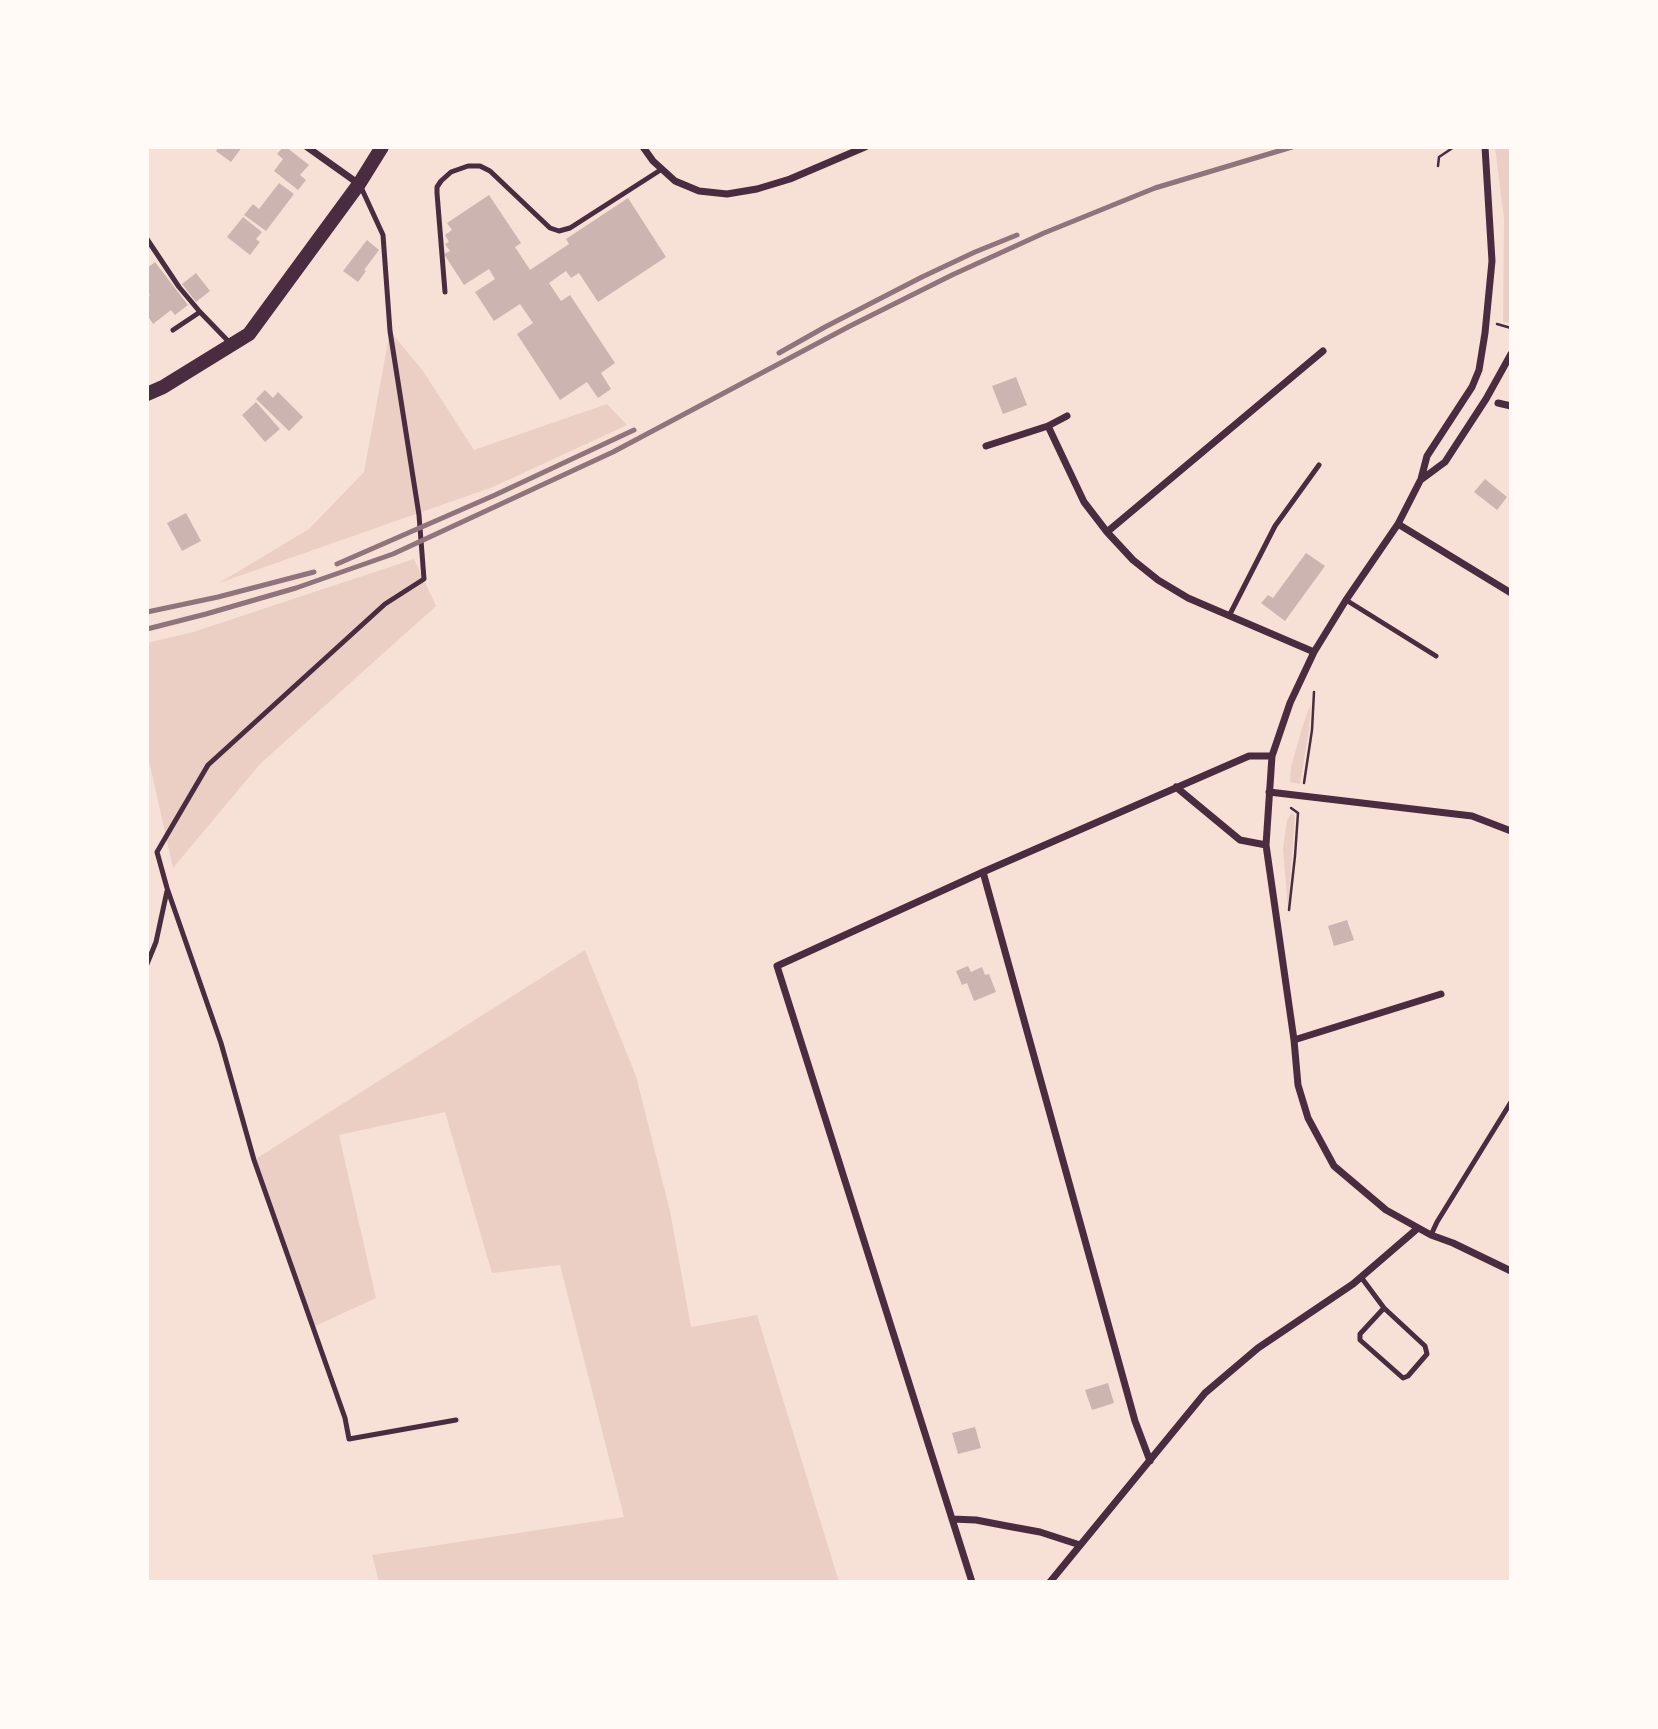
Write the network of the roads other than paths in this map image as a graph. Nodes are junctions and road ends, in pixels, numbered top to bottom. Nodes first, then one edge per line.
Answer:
1 (307, 147) edge
2 (382, 147) edge
3 (643, 147) edge
4 (865, 147) edge
5 (1485, 148) edge
6 (849, 150) edge
7 (662, 169) junction
8 (359, 184) junction
9 (147, 239) edge
10 (445, 292) dead end
11 (200, 312) junction
12 (173, 330) dead end
13 (232, 344) junction
14 (1323, 351) dead end
15 (1511, 354) edge
16 (147, 394) edge
17 (1498, 403) dead end
18 (1511, 406) edge
19 (1067, 416) dead end
20 (1048, 426) junction
21 (986, 446) dead end
22 (1319, 465) dead end
23 (1421, 479) junction
24 (1398, 524) junction
25 (1107, 532) junction
26 (1511, 593) edge
27 (1346, 600) junction
28 (1229, 616) junction
29 (1314, 652) junction
30 (1436, 656) dead end
31 (1272, 756) junction
32 (1176, 787) junction
33 (1269, 792) junction
34 (1511, 831) edge
35 (1266, 845) junction
36 (983, 872) junction
37 (167, 888) junction
38 (147, 964) edge
39 (1441, 994) dead end
40 (1294, 1040) junction
41 (1511, 1102) edge
42 (1418, 1228) junction
43 (1431, 1235) junction
44 (1511, 1271) edge
45 (1361, 1277) junction
46 (1384, 1308) junction
47 (456, 1420) dead end
48 (1150, 1461) junction
49 (952, 1519) junction
50 (1080, 1545) junction
51 (972, 1582) edge
52 (1049, 1582) edge

1 - 8 street
2 - 8 main road
3 - 7 street
4 - 6 street
5 - 23 street
6 - 7 street
7 - 10 lane
8 - 13 main road
8 - 37 lane
9 - 11 lane
11 - 12 lane
11 - 13 lane
13 - 16 main road
14 - 25 street
15 - 23 street
17 - 18 street
19 - 20 street
20 - 21 street
20 - 25 street
22 - 28 lane
23 - 24 street
24 - 26 street
24 - 27 street
25 - 28 street
27 - 29 street
27 - 30 lane
28 - 29 street
29 - 31 street
31 - 32 street
31 - 33 street
32 - 35 street
32 - 36 street
33 - 34 street
33 - 35 street
35 - 40 street
36 - 48 street
36 - 49 street
37 - 38 lane
37 - 47 lane
39 - 40 street
40 - 42 street
41 - 43 lane
42 - 43 street
42 - 45 street
43 - 44 street
45 - 46 lane
45 - 48 street
46 - 46 lane
48 - 50 street
49 - 50 street
49 - 51 street
50 - 52 street

